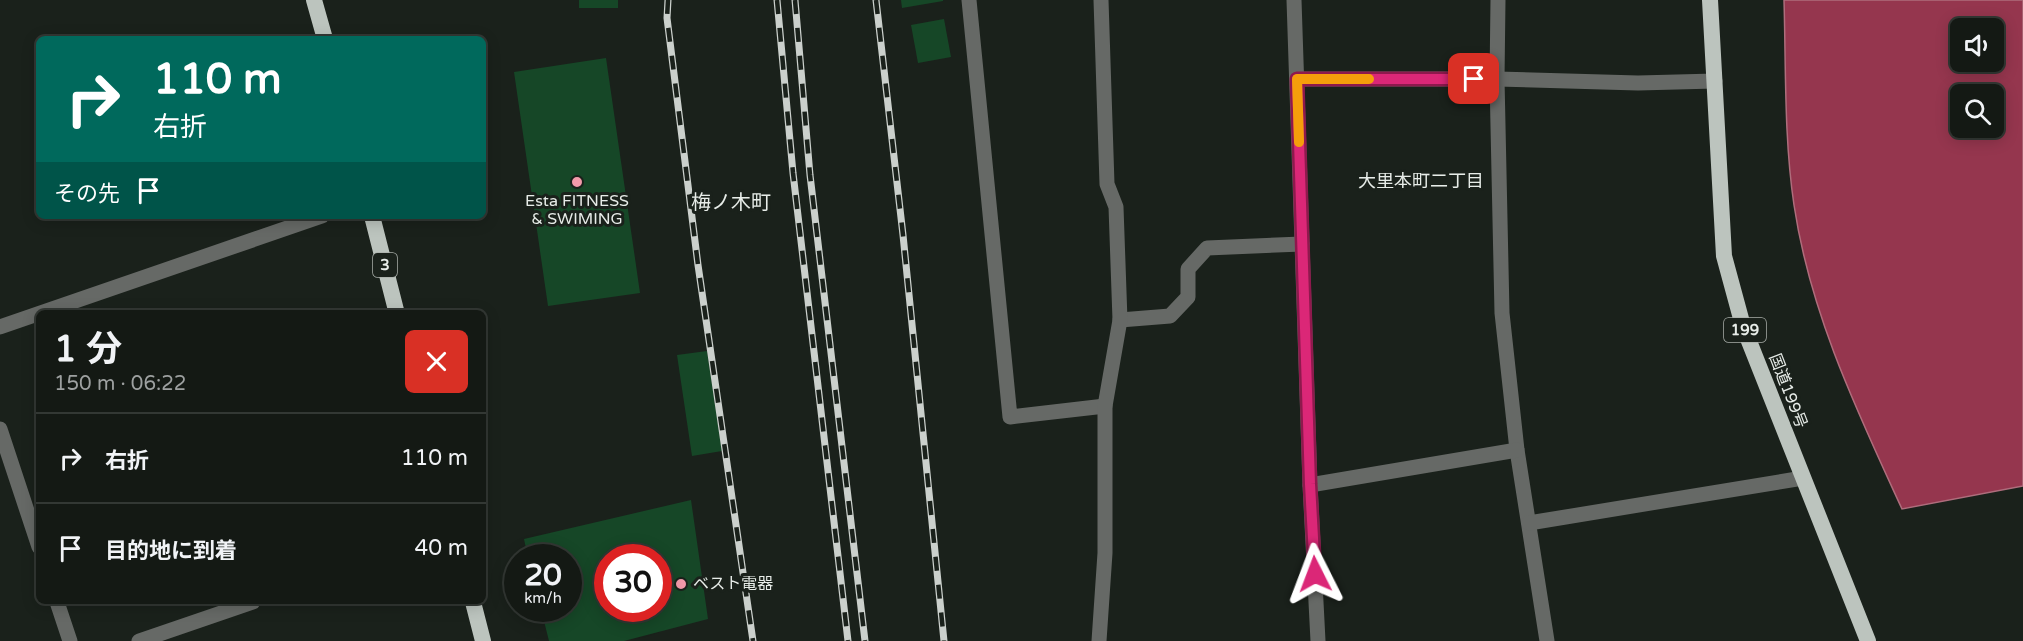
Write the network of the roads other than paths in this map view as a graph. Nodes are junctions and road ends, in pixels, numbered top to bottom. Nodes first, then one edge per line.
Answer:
1 (314, 0) edge
2 (969, 0) edge
3 (1101, 0) edge
4 (1294, 0) edge
5 (1498, 0) edge
6 (1710, 0) edge
7 (324, 36) edge
8 (1297, 79) junction
9 (1497, 79) junction
10 (1715, 81) junction
11 (313, 219) edge
12 (373, 219) edge
13 (1302, 244) junction
14 (49, 310) edge
15 (396, 310) edge
16 (36, 315) edge
17 (1120, 320) junction
18 (0, 327) edge
19 (1105, 406) junction
20 (0, 429) edge
21 (1517, 450) junction
22 (1803, 478) junction
23 (1310, 484) junction
24 (1529, 523) junction
25 (36, 538) edge
26 (58, 604) edge
27 (247, 604) edge
28 (473, 604) edge
29 (70, 641) edge
30 (139, 641) edge
31 (483, 641) edge
32 (1100, 641) edge
33 (1318, 641) edge
34 (1547, 641) edge
35 (1868, 641) edge

1 - 7 highway
2 - 19 street
3 - 17 street
4 - 8 street
5 - 9 street
6 - 10 highway, 国道199号 / 199
8 - 9 street
8 - 13 street
9 - 10 street
9 - 21 street
10 - 22 highway, 国道199号 / 199
11 - 14 street
12 - 15 highway, 3
13 - 17 street
13 - 23 street
16 - 18 street
17 - 19 street
19 - 32 street
20 - 25 street
21 - 23 street
21 - 24 street
22 - 24 street
22 - 35 highway, 国道199号 / 199
23 - 33 street
24 - 34 street
26 - 29 street
27 - 30 street
28 - 31 highway

